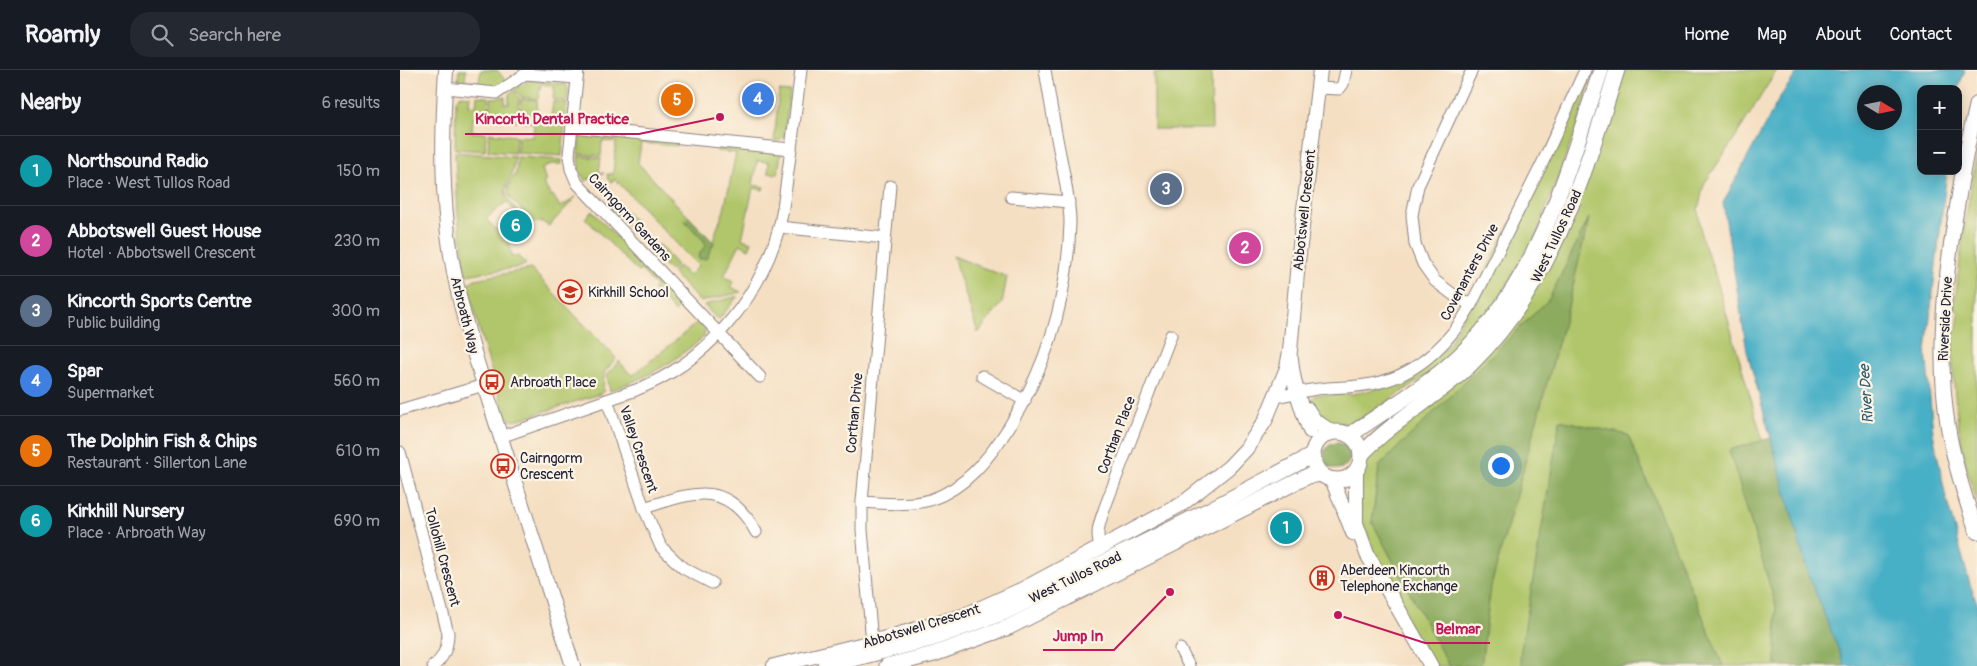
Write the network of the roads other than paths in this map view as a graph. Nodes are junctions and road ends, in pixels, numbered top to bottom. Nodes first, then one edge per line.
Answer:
1 (446, 70) edge
2 (801, 70) edge
3 (1046, 70) edge
4 (1320, 70) edge
5 (1346, 70) edge
6 (1472, 70) edge
7 (1585, 70) edge
8 (1601, 70) edge
9 (1617, 70) edge
10 (577, 74) edge
11 (445, 88) junction
12 (1318, 88) junction
13 (1977, 104) edge
14 (572, 127) junction
15 (790, 149) junction
16 (890, 186) dead end
17 (1011, 197) dead end
18 (1069, 202) junction
19 (779, 227) junction
20 (885, 238) junction
21 (1471, 305) junction
22 (719, 334) junction
23 (1171, 335) dead end
24 (1290, 351) junction
25 (982, 376) dead end
26 (760, 377) dead end
27 (484, 385) junction
28 (1298, 393) junction
29 (1275, 397) junction
30 (607, 400) junction
31 (1025, 401) junction
32 (400, 410) edge
33 (1310, 431) dead end
34 (1332, 432) junction
35 (1350, 435) junction
36 (500, 437) junction
37 (400, 452) edge
38 (1361, 455) junction
39 (1313, 456) junction
40 (1356, 471) junction
41 (1326, 477) junction
42 (862, 502) junction
43 (644, 508) junction
44 (756, 532) dead end
45 (1977, 532) edge
46 (1101, 547) junction
47 (1367, 554) junction
48 (712, 583) dead end
49 (872, 642) junction
50 (1180, 649) dead end
51 (1428, 665) edge
52 (433, 666) edge
53 (573, 666) edge
54 (774, 666) edge
55 (825, 666) edge
56 (887, 666) edge
57 (1189, 666) edge

1 - 11 street, Arbroath Way
2 - 15 street
3 - 18 street
4 - 12 street, Abbotswell Crescent
5 - 12 street
6 - 21 street
7 - 21 street, Covenanters Drive
8 - 35 main road, West Tullos Road
9 - 38 main road, West Tullos Road
10 - 11 street
10 - 14 street, Cairngorm Gardens
11 - 27 street, Arbroath Way
12 - 24 street, Abbotswell Crescent
13 - 45 street, Riverside Drive
14 - 15 street
14 - 22 street, Cairngorm Gardens
15 - 19 street
16 - 20 street, Corthan Drive
17 - 18 street
18 - 31 street
19 - 20 street
19 - 22 street
20 - 42 street, Corthan Drive
21 - 28 street, Covenanters Drive
22 - 26 street
22 - 30 street
23 - 46 street, Corthan Place
24 - 28 street, Abbotswell Crescent
24 - 29 street, Abbotswell Crescent
25 - 31 street
27 - 32 street
27 - 36 street, Arbroath Way
28 - 29 street, Covenanters Drive
28 - 33 street, Abbotswell Crescent
28 - 34 street, Abbotswell Crescent
29 - 46 street, Abbotswell Crescent
30 - 36 street
30 - 43 street, Valley Crescent
31 - 42 street
34 - 35 main road
34 - 39 main road
35 - 38 main road
36 - 53 street, Arbroath Way
37 - 52 street, Tollohill Crescent
38 - 40 main road
39 - 41 main road
39 - 55 main road, West Tullos Road
40 - 41 main road
40 - 47 street
41 - 47 street
41 - 56 main road, West Tullos Road
42 - 49 street, Corthan Drive
43 - 44 street, Valley Crescent
43 - 48 street, Valley Crescent
46 - 49 street, Abbotswell Crescent
47 - 51 street
49 - 54 street, Abbotswell Crescent
50 - 57 street

